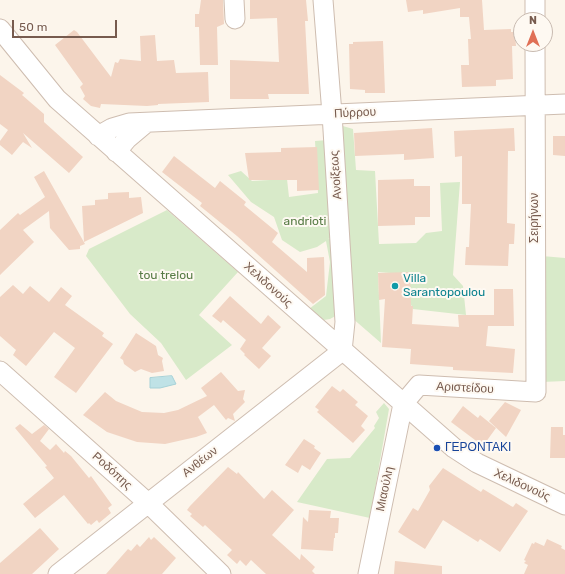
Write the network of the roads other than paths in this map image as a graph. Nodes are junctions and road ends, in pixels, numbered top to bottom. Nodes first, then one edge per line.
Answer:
1 (234, 0) edge
2 (323, 0) edge
3 (535, 0) edge
4 (535, 12) edge
5 (235, 19) dead end
6 (0, 29) edge
7 (535, 52) edge
8 (565, 104) edge
9 (534, 105) junction
10 (332, 114) junction
11 (146, 122) junction
12 (98, 136) junction
13 (116, 152) junction
14 (342, 351) junction
15 (0, 371) edge
16 (536, 392) joint
17 (403, 404) junction
18 (148, 503) junction
19 (565, 505) edge
20 (58, 574) edge
21 (221, 574) edge
22 (368, 574) edge

1 - 5 street
2 - 10 street, Ανοίξεως
3 - 4 street
6 - 12 street, Χελιδονούς
7 - 9 street, Σειρήνων
8 - 9 street, Πύρρου
9 - 10 street, Πύρρου
9 - 16 street, Σειρήνων
10 - 11 street, Πύρρου
10 - 14 street, Ανοίξεως
11 - 12 street, Πύρρου
11 - 13 street
12 - 13 street, Χελιδονούς
13 - 14 street, Χελιδονούς
14 - 17 street, Χελιδονούς
14 - 18 street, Ανθέων
15 - 18 street, Ροδόπης
16 - 17 street, Αριστείδου
17 - 19 street, Χελιδονούς
17 - 22 street, Μιαούλη
18 - 20 street, Ανθέων
18 - 21 street, Ροδόπης

